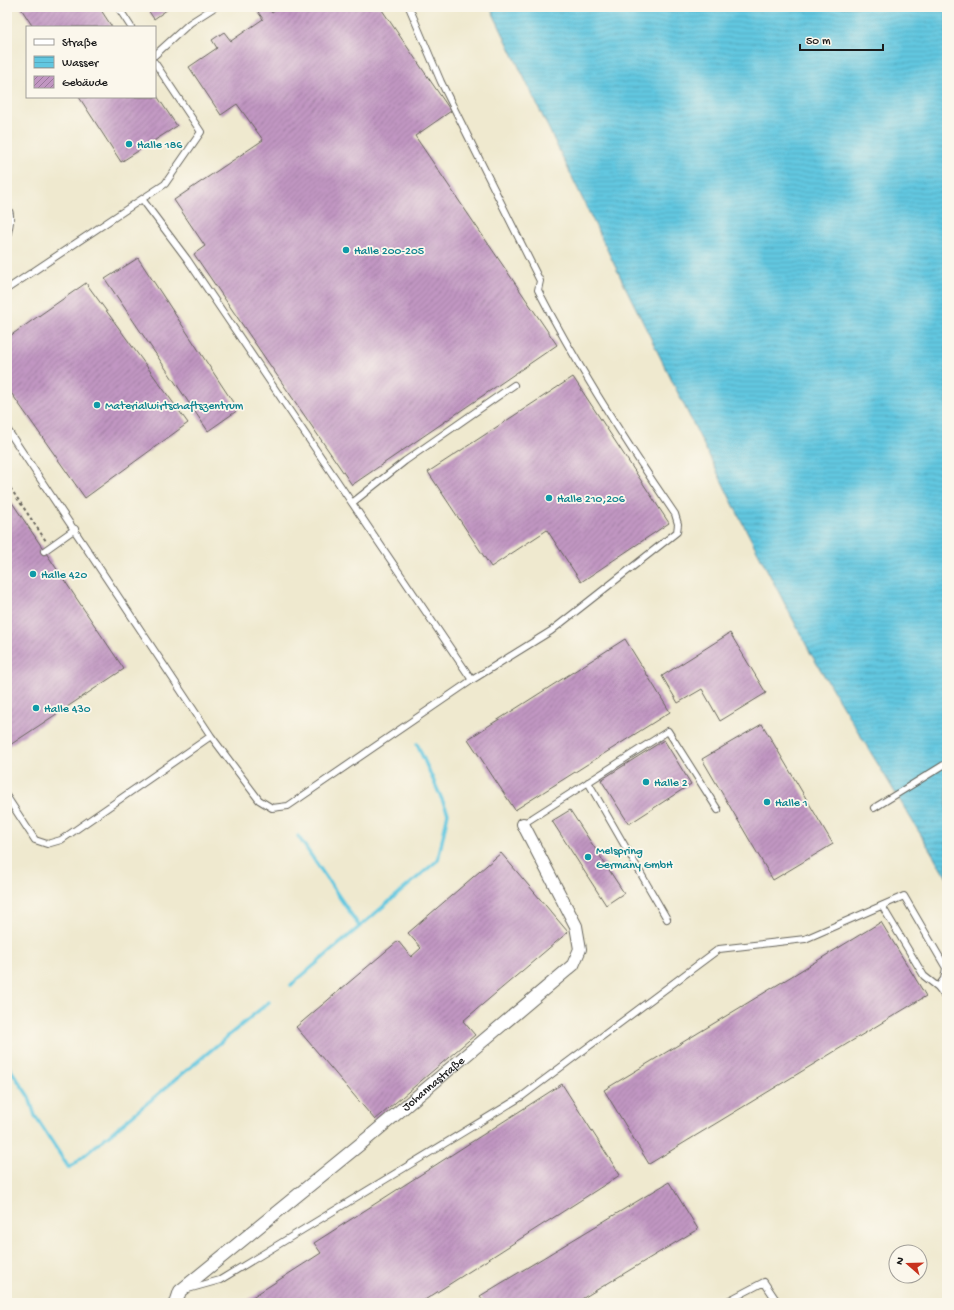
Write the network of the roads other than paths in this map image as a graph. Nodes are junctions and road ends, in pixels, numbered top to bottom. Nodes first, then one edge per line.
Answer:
1 (118, 7) edge
2 (215, 7) edge
3 (410, 7) edge
4 (130, 26) edge
5 (156, 55) edge
6 (156, 64) edge
7 (142, 199) junction
8 (7, 207) edge
9 (7, 237) edge
10 (7, 289) edge
11 (514, 385) dead end
12 (7, 429) edge
13 (352, 503) junction
14 (74, 529) junction
15 (44, 551) dead end
16 (472, 680) junction
17 (211, 736) junction
18 (947, 763) edge
19 (588, 782) junction
20 (7, 797) edge
21 (874, 808) dead end
22 (718, 810) dead end
23 (523, 824) joint
24 (882, 906) junction
25 (667, 918) dead end
26 (938, 987) junction
27 (947, 999) edge
28 (180, 1291) junction
29 (176, 1303) edge
30 (724, 1303) edge
31 (778, 1303) edge

1 - 4 lane
2 - 5 lane
3 - 16 lane
6 - 7 lane
7 - 10 lane
7 - 13 lane
8 - 9 lane
11 - 13 lane
12 - 14 lane
13 - 16 lane
14 - 15 lane
14 - 17 lane
16 - 17 lane
17 - 20 lane
18 - 21 lane
19 - 22 lane
19 - 23 lane
19 - 25 lane
23 - 28 street, Johannastraße
24 - 26 lane
24 - 26 lane
24 - 28 lane
26 - 27 lane
28 - 29 street
30 - 31 lane

